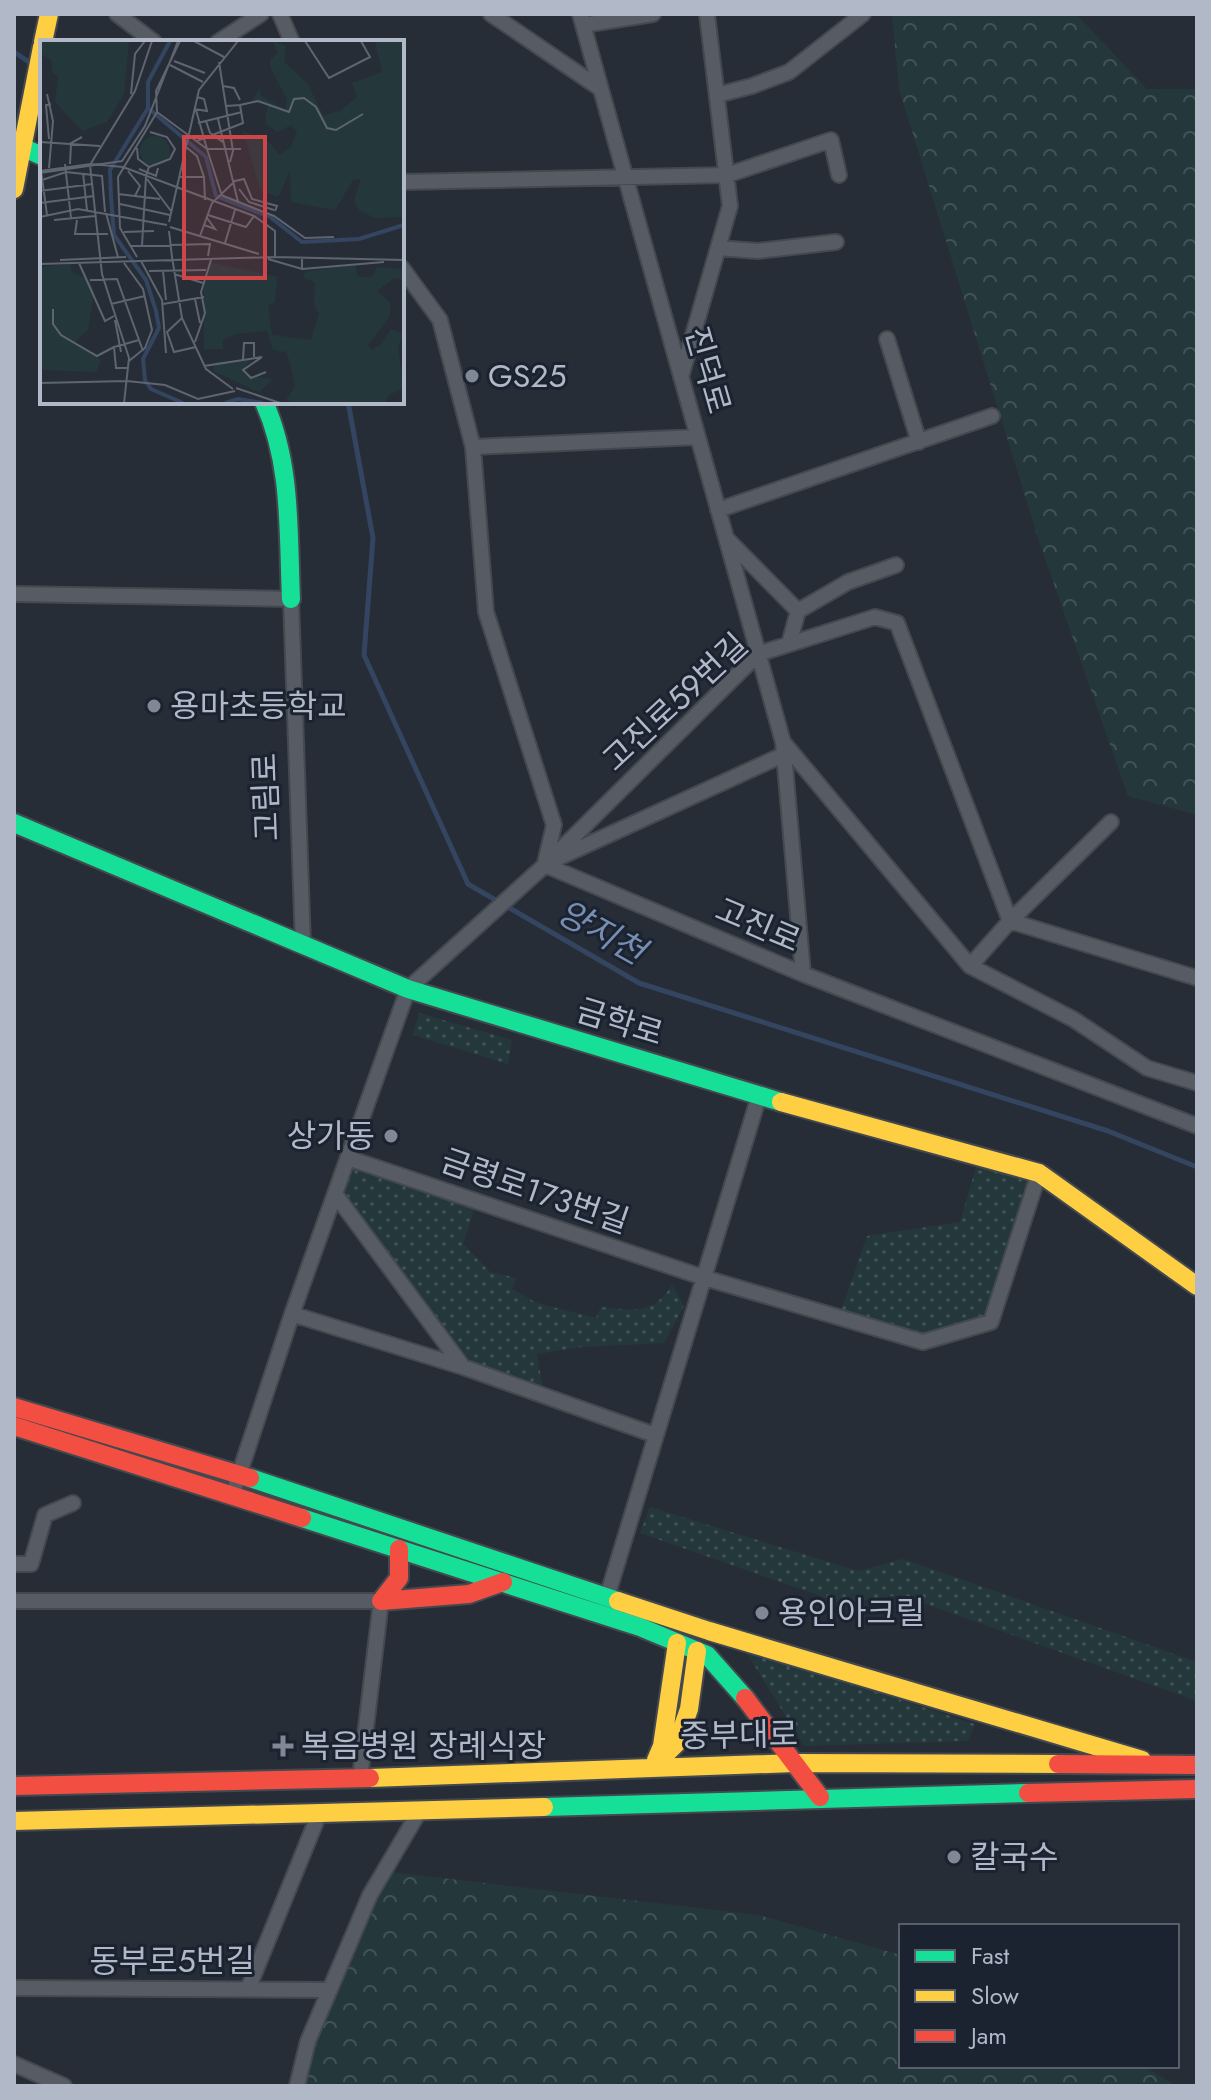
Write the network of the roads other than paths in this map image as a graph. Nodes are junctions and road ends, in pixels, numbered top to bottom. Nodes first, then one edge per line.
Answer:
1 (49, 14) edge
2 (117, 14) edge
3 (261, 14) edge
4 (280, 14) edge
5 (491, 14) edge
6 (653, 14) edge
7 (707, 14) edge
8 (863, 14) edge
9 (581, 20) edge
10 (43, 40) edge
11 (151, 40) edge
12 (221, 40) edge
13 (291, 40) edge
14 (40, 53) edge
15 (601, 89) junction
16 (717, 95) junction
17 (24, 148) junction
18 (40, 155) edge
19 (727, 175) junction
20 (839, 175) dead end
21 (625, 176) junction
22 (404, 182) edge
23 (14, 189) edge
24 (836, 242) dead end
25 (718, 248) junction
26 (404, 271) edge
27 (887, 339) dead end
28 (681, 378) junction
29 (265, 404) edge
30 (992, 416) dead end
31 (698, 437) junction
32 (919, 442) junction
33 (473, 447) junction
34 (718, 510) junction
35 (725, 536) junction
36 (896, 565) dead end
37 (14, 594) edge
38 (291, 599) junction
39 (798, 611) junction
40 (789, 644) junction
41 (758, 654) junction
42 (784, 748) junction
43 (1111, 822) dead end
44 (14, 823) edge
45 (539, 869) junction
46 (1010, 921) junction
47 (303, 945) junction
48 (970, 966) junction
49 (803, 974) junction
50 (1197, 978) edge
51 (408, 989) junction
52 (1197, 1083) edge
53 (759, 1096) junction
54 (1197, 1126) edge
55 (348, 1158) junction
56 (1039, 1173) junction
57 (335, 1194) junction
58 (705, 1278) junction
59 (1197, 1286) edge
60 (292, 1314) junction
61 (463, 1367) junction
62 (14, 1407) edge
63 (14, 1426) edge
64 (655, 1435) junction
65 (240, 1475) junction
66 (232, 1495) junction
67 (73, 1503) dead end
68 (399, 1549) junction
69 (14, 1564) edge
70 (503, 1582) junction
71 (607, 1597) junction
72 (14, 1601) edge
73 (381, 1601) junction
74 (677, 1643) junction
75 (697, 1651) junction
76 (795, 1763) junction
77 (1197, 1765) edge
78 (1161, 1766) junction
79 (653, 1767) junction
80 (360, 1778) junction
81 (14, 1786) edge
82 (1194, 1790) edge
83 (820, 1797) junction
84 (419, 1812) junction
85 (319, 1814) junction
86 (14, 1821) edge
87 (14, 1988) edge
88 (248, 1989) junction
89 (330, 1990) junction
90 (20, 2066) edge
91 (51, 2086) edge
92 (64, 2086) edge
93 (297, 2086) edge

1 - 10 main road
2 - 11 street
3 - 12 street
4 - 13 street
5 - 15 street
6 - 9 street
7 - 16 street
8 - 16 street
9 - 15 street, 진덕로
14 - 17 main road
15 - 21 street, 진덕로
16 - 19 street
17 - 18 main road
17 - 23 main road
19 - 20 street
19 - 21 street
19 - 25 street
21 - 22 street
21 - 28 street, 진덕로
24 - 25 street
25 - 28 street
26 - 33 street
27 - 32 street
28 - 31 street, 진덕로
29 - 38 main road, 고림로
30 - 32 street
31 - 33 street
31 - 34 street, 진덕로
32 - 34 street
33 - 45 street
34 - 35 street, 진덕로
35 - 39 street
35 - 41 street, 진덕로
36 - 39 street
37 - 38 street
38 - 47 street, 고림로
39 - 40 street
40 - 41 street, 고진로59번길
40 - 46 street, 고진로59번길
41 - 42 street, 진덕로
41 - 45 street, 고진로59번길
42 - 45 street
42 - 48 street, 진덕로
42 - 49 street, 진덕로
43 - 46 street
44 - 47 main road, 금학로
45 - 49 street, 고진로
45 - 51 street, 고진로59번길
46 - 48 street
46 - 50 street
47 - 51 main road, 금학로
48 - 52 street
49 - 54 street, 고진로
51 - 53 main road, 금학로
51 - 55 street
53 - 56 main road, 금학로
53 - 58 street
55 - 57 street
55 - 58 street, 금령로173번길
56 - 58 street, 금령로173번길
56 - 59 main road, 금학로
57 - 60 street
57 - 61 street
58 - 64 street
60 - 61 street
60 - 65 street
61 - 64 street
62 - 65 main road
63 - 66 main road
64 - 71 street
65 - 66 street
65 - 71 main road
66 - 68 main road
67 - 69 street
68 - 70 main road
68 - 73 main road
70 - 73 main road
70 - 74 main road
71 - 78 main road
72 - 73 street
73 - 80 street
74 - 75 main road
74 - 79 main road
75 - 76 main road
75 - 79 main road
76 - 78 main road, 중부대로
76 - 79 main road, 중부대로
76 - 83 main road
77 - 78 main road, 중부대로
79 - 80 main road, 중부대로
80 - 81 main road, 중부대로
82 - 83 main road, 중부대로
83 - 84 main road, 중부대로
84 - 85 main road, 중부대로
84 - 89 street
85 - 86 main road, 중부대로
85 - 88 street
87 - 88 street, 동부로5번길
88 - 89 street, 동부로5번길
89 - 93 street
90 - 91 street
90 - 92 street

